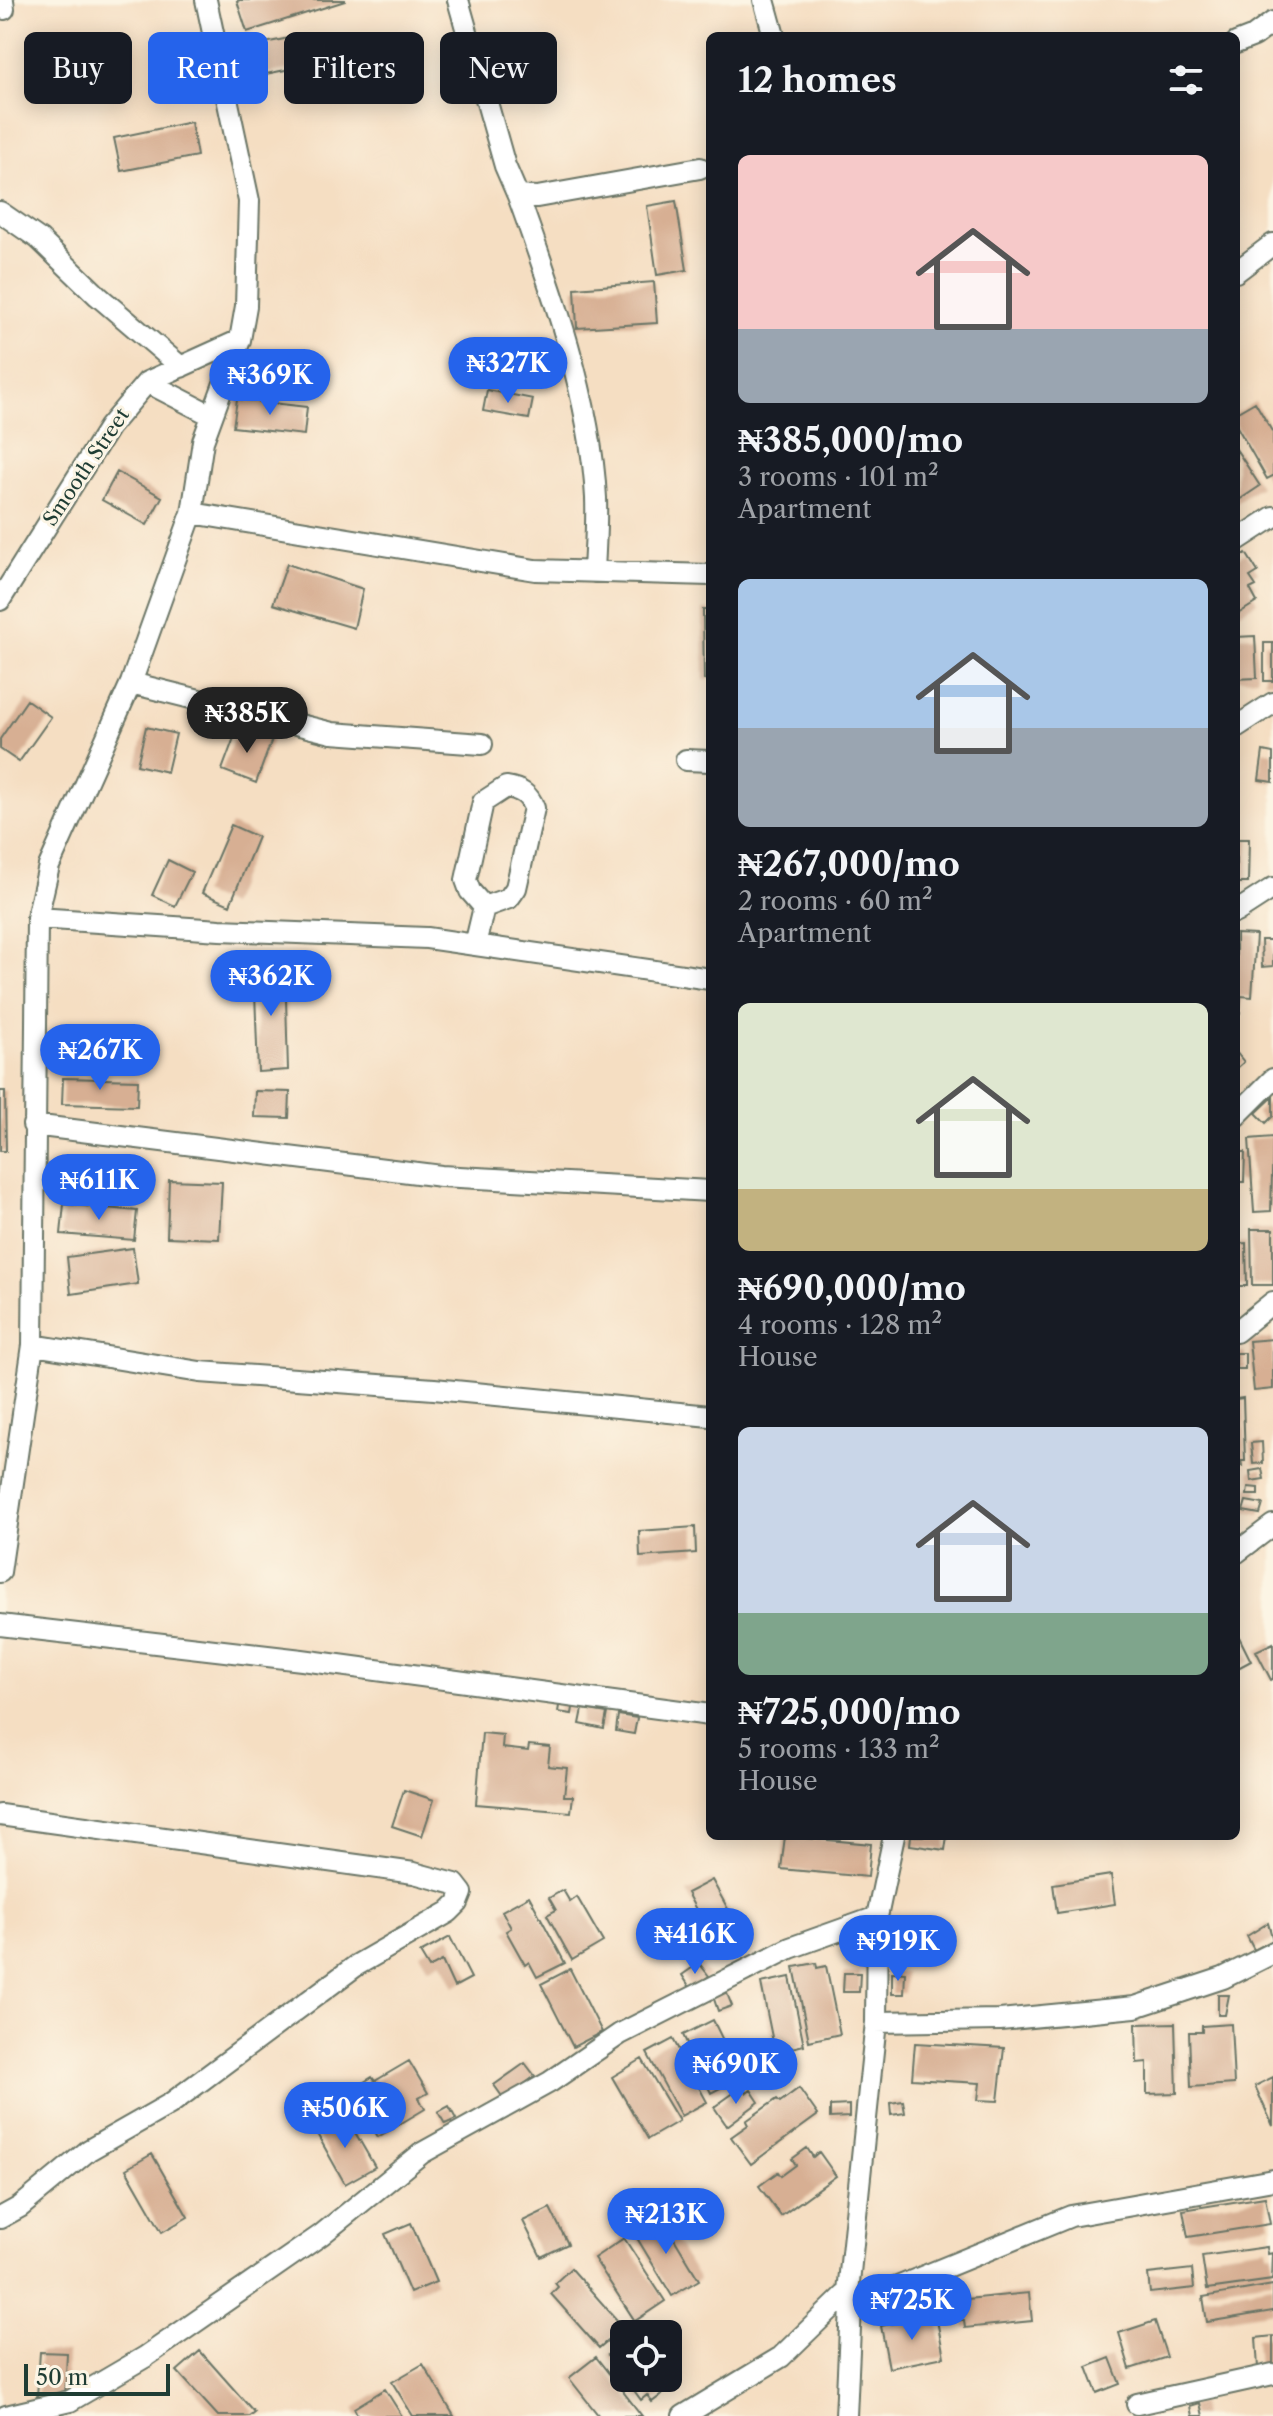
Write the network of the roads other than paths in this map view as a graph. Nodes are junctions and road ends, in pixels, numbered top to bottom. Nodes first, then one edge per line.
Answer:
1 (206, 0) edge
2 (458, 0) edge
3 (764, 0) edge
4 (1273, 22) edge
5 (773, 32) edge
6 (1240, 41) edge
7 (700, 168) dead end
8 (518, 196) junction
9 (0, 212) edge
10 (1273, 244) edge
11 (1240, 269) edge
12 (240, 340) junction
13 (181, 367) junction
14 (147, 382) junction
15 (211, 415) junction
16 (192, 513) junction
17 (1273, 517) edge
18 (1240, 538) edge
19 (594, 572) junction
20 (706, 575) edge
21 (0, 600) edge
22 (131, 683) junction
23 (1273, 703) edge
24 (1240, 724) edge
25 (482, 744) dead end
26 (686, 760) dead end
27 (706, 761) edge
28 (1273, 888) edge
29 (484, 907) junction
30 (1240, 909) edge
31 (37, 918) junction
32 (475, 945) junction
33 (706, 978) edge
34 (1273, 1079) edge
35 (1240, 1112) edge
36 (33, 1125) junction
37 (706, 1191) edge
38 (1273, 1302) edge
39 (1240, 1329) edge
40 (33, 1345) junction
41 (706, 1416) edge
42 (1273, 1525) edge
43 (1240, 1550) edge
44 (0, 1572) edge
45 (0, 1625) edge
46 (706, 1714) edge
47 (0, 1815) edge
48 (893, 1840) edge
49 (877, 1917) junction
50 (1273, 1953) edge
51 (876, 2022) junction
52 (1273, 2180) edge
53 (0, 2218) edge
54 (850, 2299) junction
55 (1273, 2374) edge
56 (1137, 2404) dead end
57 (6, 2416) edge
58 (683, 2416) edge
59 (846, 2416) edge

1 - 12 street
2 - 8 street
3 - 5 street
4 - 6 street
7 - 8 street
8 - 19 street
9 - 13 street
10 - 11 street
12 - 13 street, Smooth Street
12 - 15 street
13 - 14 street, Smooth Street
14 - 15 street
14 - 21 street, Smooth Street
15 - 16 street
16 - 19 street
16 - 22 street
17 - 18 street
19 - 20 street
22 - 25 street
22 - 31 street
23 - 24 street
26 - 27 street
28 - 30 street
29 - 29 street
29 - 32 street
31 - 32 street
31 - 36 street
32 - 33 street
34 - 35 street
36 - 37 street
36 - 40 street
38 - 39 street
40 - 41 street
40 - 44 street
42 - 43 street
45 - 46 street
47 - 53 street
48 - 49 street
49 - 51 street
49 - 57 street
50 - 51 street
51 - 54 street
52 - 54 street
54 - 58 street
54 - 59 street
55 - 56 street

